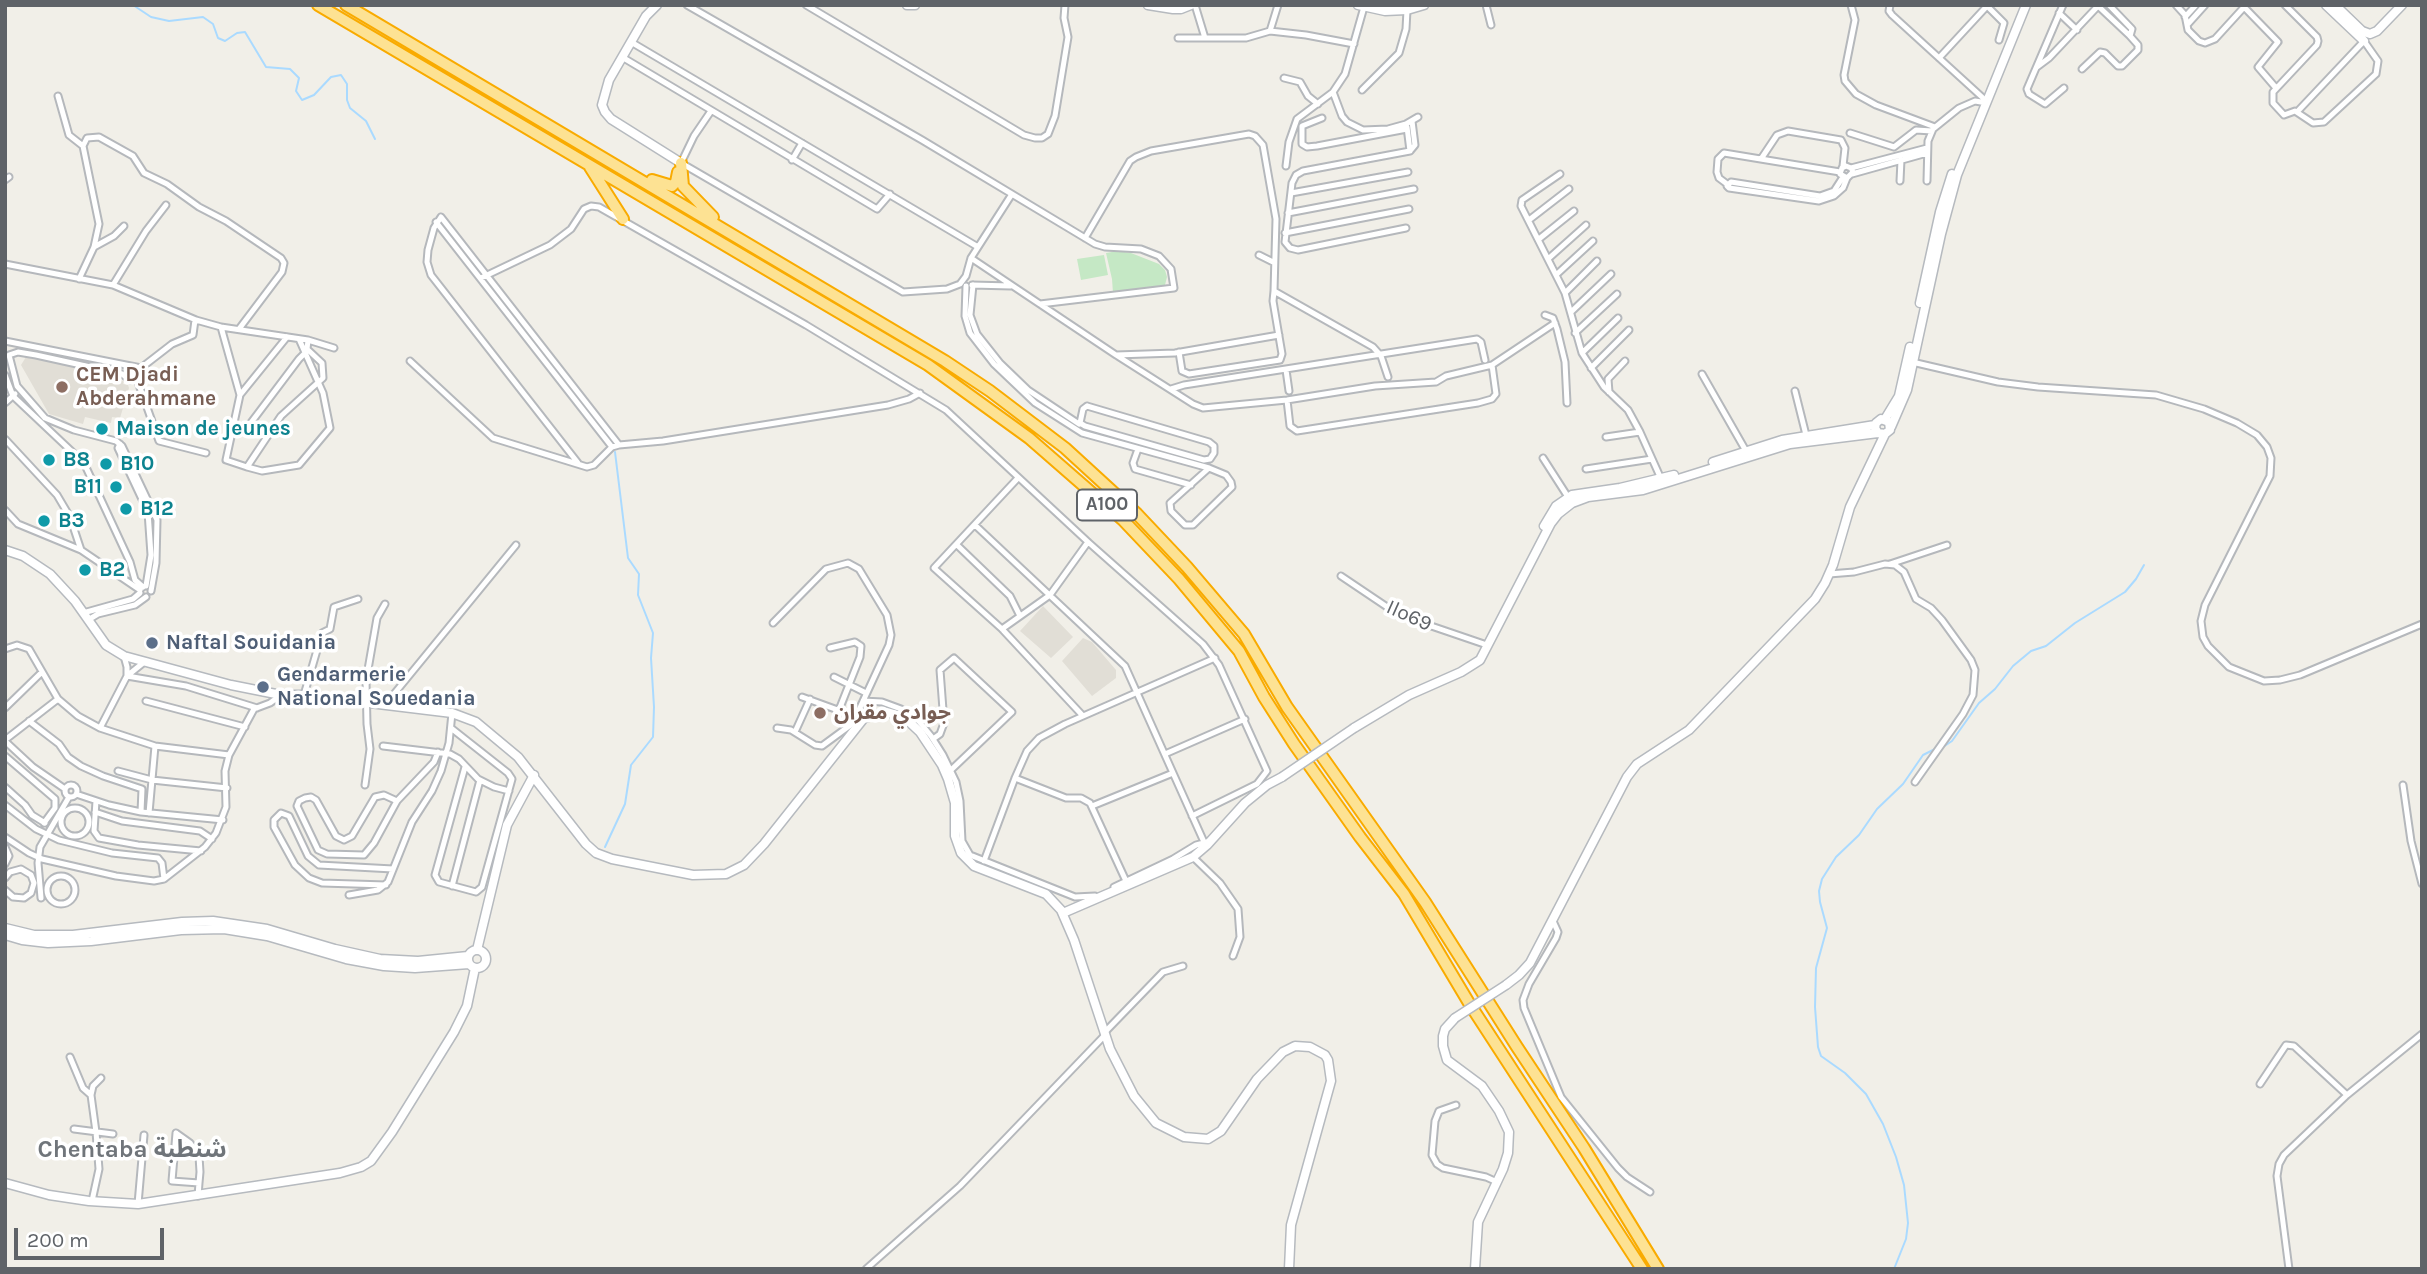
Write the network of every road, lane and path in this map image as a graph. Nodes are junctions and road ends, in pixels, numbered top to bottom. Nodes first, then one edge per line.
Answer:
1 (318, 5) edge
2 (346, 5) edge
3 (657, 5) edge
4 (687, 5) edge
5 (806, 5) edge
6 (907, 5) edge
7 (915, 5) edge
8 (1065, 5) edge
9 (1148, 5) edge
10 (1193, 5) edge
11 (1278, 5) edge
12 (1424, 5) edge
13 (1486, 5) edge
14 (1852, 5) edge
15 (1890, 5) edge
16 (2020, 5) edge
17 (2026, 5) edge
18 (2063, 5) edge
19 (2109, 5) edge
20 (2176, 5) edge
21 (2196, 5) edge
22 (2205, 5) edge
23 (2285, 5) edge
24 (2326, 5) edge
25 (2335, 5) edge
26 (2402, 5) edge
27 (1361, 6) edge
28 (1987, 6) edge
29 (2098, 6) edge
30 (2245, 6) edge
31 (1181, 7) edge
32 (1410, 8) edge
33 (2059, 13) junction
34 (2185, 17) junction
35 (1491, 25) dead end
36 (2187, 25) junction
37 (1270, 30) junction
38 (2077, 30) junction
39 (2130, 36) junction
40 (1178, 38) dead end
41 (1205, 38) junction
42 (1998, 40) dead end
43 (2364, 41) junction
44 (631, 42) junction
45 (1354, 44) junction
46 (622, 57) junction
47 (1939, 58) junction
48 (2035, 69) junction
49 (2082, 69) dead end
50 (1284, 78) dead end
51 (2064, 88) dead end
52 (2276, 88) junction
53 (1362, 90) dead end
54 (1333, 92) junction
55 (58, 96) dead end
56 (1982, 100) junction
57 (1318, 104) junction
58 (711, 111) junction
59 (2297, 112) junction
60 (1418, 117) dead end
61 (1322, 118) dead end
62 (1408, 125) junction
63 (1933, 129) junction
64 (1850, 133) dead end
65 (802, 143) junction
66 (83, 146) junction
67 (1927, 150) junction
68 (792, 159) junction
69 (1761, 159) junction
70 (1901, 160) junction
71 (681, 163) junction
72 (1882, 163) junction
73 (589, 165) junction
74 (1286, 166) dead end
75 (627, 171) junction
76 (1408, 172) dead end
77 (1846, 173) junction
78 (1560, 174) dead end
79 (1900, 181) dead end
80 (1927, 181) dead end
81 (1414, 189) dead end
82 (1569, 190) dead end
83 (1291, 193) junction
84 (890, 194) junction
85 (1012, 194) junction
86 (166, 205) dead end
87 (1409, 209) dead end
88 (1574, 211) dead end
89 (1288, 213) junction
90 (623, 219) junction
91 (1529, 220) junction
92 (1586, 225) dead end
93 (124, 226) dead end
94 (1406, 228) dead end
95 (725, 229) junction
96 (1285, 233) junction
97 (1085, 238) junction
98 (1539, 239) junction
99 (1593, 241) dead end
100 (94, 247) junction
101 (978, 247) junction
102 (1259, 255) dead end
103 (971, 258) junction
104 (1548, 259) junction
105 (1597, 261) dead end
106 (1273, 262) junction
107 (5, 264) edge
108 (990, 271) junction
109 (1611, 274) dead end
110 (1556, 275) junction
111 (484, 277) junction
112 (79, 279) junction
113 (986, 284) junction
114 (113, 285) junction
115 (969, 286) junction
116 (955, 288) junction
117 (1017, 289) junction
118 (1274, 290) junction
119 (1565, 293) junction
120 (1617, 294) dead end
121 (1040, 304) junction
122 (1571, 312) junction
123 (1545, 316) dead end
124 (1618, 318) dead end
125 (195, 320) junction
126 (1555, 323) junction
127 (221, 327) junction
128 (239, 329) junction
129 (1629, 330) dead end
130 (1575, 333) junction
131 (1279, 335) junction
132 (287, 337) junction
133 (299, 339) junction
134 (308, 340) junction
135 (5, 341) edge
136 (334, 348) dead end
137 (1179, 352) junction
138 (305, 353) junction
139 (1582, 353) junction
140 (1116, 355) junction
141 (1381, 356) junction
142 (1485, 360) dead end
143 (410, 361) dead end
144 (1625, 361) dead end
145 (1912, 362) junction
146 (1492, 365) junction
147 (133, 368) junction
148 (1591, 368) junction
149 (1286, 370) junction
150 (1702, 374) dead end
151 (5, 375) edge
152 (1388, 377) dead end
153 (130, 380) dead end
154 (318, 382) junction
155 (1171, 389) junction
156 (20, 390) junction
157 (1289, 391) dead end
158 (1795, 391) dead end
159 (1609, 392) junction
160 (920, 393) junction
161 (240, 395) junction
162 (13, 396) junction
163 (1287, 400) junction
164 (5, 403) edge
165 (1567, 403) dead end
166 (1078, 426) junction
167 (234, 427) junction
168 (1883, 428) junction
169 (1640, 432) junction
170 (1806, 435) junction
171 (1606, 437) dead end
172 (5, 439) edge
173 (120, 444) junction
174 (619, 444) junction
175 (611, 447) junction
176 (1138, 449) junction
177 (1746, 451) junction
178 (206, 453) dead end
179 (1542, 458) dead end
180 (1652, 459) junction
181 (578, 463) junction
182 (247, 467) junction
183 (1209, 468) junction
184 (1586, 469) dead end
185 (1018, 478) junction
186 (1662, 481) junction
187 (1191, 485) junction
188 (1567, 497) junction
189 (5, 510) edge
190 (975, 525) junction
191 (1088, 542) junction
192 (516, 545) dead end
193 (957, 545) junction
194 (1947, 545) dead end
195 (5, 550) edge
196 (81, 550) junction
197 (1888, 564) junction
198 (1829, 575) junction
199 (1341, 576) dead end
200 (143, 591) junction
201 (1050, 595) junction
202 (358, 599) dead end
203 (385, 604) dead end
204 (1020, 616) junction
205 (86, 617) junction
206 (773, 623) dead end
207 (2422, 624) edge
208 (1002, 629) junction
209 (1484, 644) junction
210 (830, 648) dead end
211 (5, 649) edge
212 (124, 656) junction
213 (1215, 657) junction
214 (142, 663) junction
215 (1469, 667) junction
216 (42, 672) junction
217 (127, 676) junction
218 (834, 677) dead end
219 (849, 685) junction
220 (1138, 692) junction
221 (866, 693) junction
222 (281, 695) junction
223 (304, 695) junction
224 (802, 697) dead end
225 (58, 699) junction
226 (810, 699) junction
227 (146, 701) dead end
228 (863, 701) junction
229 (366, 702) junction
230 (385, 705) junction
231 (5, 708) edge
232 (257, 708) junction
233 (839, 710) junction
234 (452, 713) junction
235 (1083, 716) junction
236 (1245, 719) junction
237 (29, 721) junction
238 (857, 721) junction
239 (245, 727) junction
240 (451, 728) junction
241 (777, 728) dead end
242 (100, 729) junction
243 (795, 732) junction
244 (933, 739) junction
245 (5, 740) edge
246 (155, 746) junction
247 (383, 746) dead end
248 (438, 752) junction
249 (446, 753) junction
250 (1165, 754) junction
251 (229, 755) junction
252 (5, 756) edge
253 (465, 767) junction
254 (951, 770) junction
255 (118, 771) dead end
256 (1173, 773) junction
257 (534, 775) junction
258 (1015, 778) junction
259 (152, 780) junction
260 (480, 780) junction
261 (1915, 782) dead end
262 (365, 785) dead end
263 (2403, 785) dead end
264 (5, 787) edge
265 (227, 788) junction
266 (65, 789) junction
267 (509, 791) junction
268 (73, 795) junction
269 (397, 801) junction
270 (96, 802) junction
271 (5, 805) edge
272 (1092, 806) junction
273 (95, 812) junction
274 (141, 812) junction
275 (62, 813) junction
276 (149, 813) junction
277 (1192, 816) junction
278 (223, 820) junction
279 (44, 823) junction
280 (51, 827) junction
281 (46, 835) junction
282 (5, 837) edge
283 (212, 839) junction
284 (1207, 841) junction
285 (5, 847) edge
286 (201, 851) junction
287 (1193, 857) junction
288 (38, 858) junction
289 (984, 861) junction
290 (7, 868) edge
291 (393, 869) junction
292 (5, 878) edge
293 (164, 879) junction
294 (1126, 881) junction
295 (2422, 884) edge
296 (386, 885) junction
297 (452, 886) junction
298 (5, 890) edge
299 (32, 891) junction
300 (349, 894) dead end
301 (49, 895) junction
302 (41, 896) junction
303 (1063, 913) junction
304 (1553, 921) junction
305 (5, 928) edge
306 (5, 935) edge
307 (477, 950) junction
308 (1233, 956) dead end
309 (471, 963) junction
310 (1183, 966) dead end
311 (1105, 1034) junction
312 (2422, 1034) edge
313 (70, 1056) dead end
314 (101, 1079) dead end
315 (2260, 1084) dead end
316 (90, 1095) junction
317 (2347, 1095) junction
318 (1456, 1105) dead end
319 (74, 1129) dead end
320 (96, 1132) junction
321 (113, 1135) dead end
322 (144, 1135) dead end
323 (1498, 1182) junction
324 (5, 1183) edge
325 (198, 1183) junction
326 (1650, 1192) dead end
327 (198, 1196) junction
328 (93, 1201) junction
329 (138, 1204) junction
330 (866, 1269) edge
331 (1289, 1269) edge
332 (1475, 1269) edge
333 (1642, 1269) edge
334 (1658, 1269) edge
335 (2289, 1269) edge

1 - 73 highway, A100
2 - 75 highway, A100
3 - 44 main road
4 - 85 street
5 - 8 street
6 - 7 main road
9 - 31 main road
10 - 31 main road
10 - 41 street
11 - 37 street
12 - 32 main road
13 - 35 street
14 - 63 street
15 - 47 street
16 - 56 main road
17 - 145 main road
18 - 33 street
19 - 39 street
20 - 34 street
21 - 34 street
22 - 36 street
23 - 52 street
24 - 43 main road
25 - 26 main road
27 - 32 main road
27 - 45 street
28 - 42 street
28 - 47 street
29 - 38 street
29 - 39 street
30 - 36 street
30 - 52 street
32 - 53 street
33 - 38 street
33 - 48 street
34 - 36 street
37 - 41 street
37 - 45 street
38 - 48 street
39 - 49 street
40 - 41 street
43 - 59 street
43 - 59 street
44 - 46 main road
44 - 65 street
45 - 54 street
46 - 58 street
46 - 71 main road
47 - 56 street
48 - 51 street
50 - 57 street
52 - 59 street
54 - 57 street
54 - 62 street
55 - 66 street
56 - 63 street
56 - 168 main road
57 - 74 street
58 - 68 street
58 - 71 street
60 - 62 street
61 - 62 street
62 - 83 street
63 - 64 street
63 - 67 street
65 - 68 street
65 - 84 street
66 - 100 street
66 - 128 street
67 - 70 street
67 - 72 street
67 - 80 street
68 - 84 street
69 - 77 street
69 - 77 street
69 - 77 street
70 - 72 street
70 - 79 street
71 - 75 highway
71 - 95 highway
71 - 116 street
72 - 77 street
73 - 90 highway
73 - 333 highway, A100
75 - 95 highway, A100
76 - 83 street
78 - 91 street
81 - 89 street
82 - 91 street
83 - 89 street
84 - 101 street
85 - 97 street
85 - 101 street
86 - 114 street
87 - 96 street
88 - 98 street
89 - 96 street
90 - 111 street
90 - 160 street
91 - 98 street
92 - 104 street
93 - 100 street
94 - 96 street
95 - 334 highway, A100
97 - 106 street
97 - 121 street
98 - 104 street
99 - 110 street
100 - 112 street
101 - 103 street
102 - 106 street
103 - 108 street
103 - 116 street
104 - 110 street
105 - 119 street
106 - 118 street
107 - 112 street
108 - 113 street
108 - 117 street
109 - 122 street
110 - 119 street
111 - 174 street
111 - 175 street
111 - 181 street
112 - 114 street
113 - 115 street
113 - 117 street
114 - 125 street
115 - 116 street
115 - 166 street
117 - 121 street
118 - 131 street
118 - 141 street
119 - 122 street
120 - 130 street
121 - 140 street
122 - 130 street
123 - 126 street
124 - 139 street
125 - 127 street
125 - 147 street
126 - 146 street
126 - 165 street
127 - 128 street
127 - 161 street
128 - 132 street
129 - 148 street
130 - 139 street
131 - 137 street
131 - 137 street
132 - 133 street
132 - 161 street
133 - 134 street
133 - 138 street
134 - 136 street
134 - 154 street
135 - 147 street
137 - 140 street
138 - 154 street
138 - 167 street
139 - 148 street
140 - 155 street
141 - 142 street
141 - 149 street
141 - 152 street
143 - 181 street
144 - 159 street
145 - 168 main road
145 - 207 street
146 - 163 street
146 - 163 street
147 - 178 street
148 - 159 street
149 - 155 street
149 - 157 street
150 - 177 street
151 - 162 street
153 - 156 street
154 - 182 street
154 - 182 street
155 - 163 street
156 - 162 street
156 - 173 street
158 - 170 street
159 - 169 street
160 - 174 street
160 - 185 street
161 - 167 street
162 - 164 street
162 - 200 street
166 - 166 street
166 - 176 street
167 - 182 street
168 - 170 main road
168 - 186 main road
168 - 198 main road
169 - 171 street
169 - 180 street
170 - 177 main road
172 - 196 street
173 - 200 street
173 - 200 street
174 - 175 street
175 - 181 street
176 - 183 street
176 - 187 street
177 - 186 main road
179 - 188 street
180 - 184 street
180 - 186 street
183 - 187 street
183 - 187 street
185 - 190 street
185 - 191 street
186 - 188 main road
186 - 215 main road
188 - 209 main road
189 - 196 street
190 - 193 street
190 - 201 street
191 - 201 street
191 - 213 street
192 - 230 street
193 - 204 street
193 - 208 street
194 - 197 street
195 - 205 main road
196 - 200 street
197 - 198 street
197 - 261 street
198 - 304 main road
199 - 209 street, Ilo69
200 - 205 street
201 - 204 street
201 - 220 street
202 - 223 street
203 - 229 street
204 - 208 street
205 - 212 main road
206 - 221 street
208 - 235 street
209 - 215 main road
210 - 219 street
211 - 216 street
212 - 214 main road
212 - 217 street
213 - 220 street
213 - 236 street
214 - 217 street
214 - 222 main road
215 - 284 main road, bridge
216 - 225 street
216 - 231 street
217 - 232 street
217 - 242 street
218 - 219 street
219 - 221 street
219 - 233 street
220 - 235 street
220 - 250 street
221 - 228 street
222 - 223 main road
222 - 232 street
223 - 229 main road
224 - 226 street
225 - 237 street
225 - 242 street
226 - 233 street
226 - 243 street
227 - 239 street
228 - 238 street
228 - 244 street
229 - 230 main road
229 - 262 street
230 - 234 main road
232 - 239 street
233 - 238 street
234 - 240 street
234 - 257 main road
235 - 258 street
236 - 250 street
236 - 277 street
237 - 245 street
237 - 274 street
238 - 243 street
238 - 257 main road
238 - 303 main road
239 - 251 street
240 - 249 street
240 - 267 street
241 - 243 street
242 - 246 street
244 - 254 street
244 - 254 street
245 - 266 street
246 - 251 street
246 - 259 street
247 - 248 street
248 - 249 street
248 - 269 street
249 - 253 street
249 - 291 street
250 - 256 street
251 - 265 street
252 - 279 street
253 - 260 street
253 - 297 street
254 - 289 street
255 - 259 street
256 - 272 street
256 - 277 street
257 - 307 main road
258 - 272 street
258 - 289 street
259 - 265 street
259 - 276 street
260 - 267 street
260 - 297 street
263 - 295 street
264 - 279 street
265 - 278 street
266 - 268 street
266 - 268 street
267 - 297 street
268 - 270 street
268 - 275 street
269 - 269 street
270 - 273 street
270 - 274 street
271 - 281 street
272 - 294 street
273 - 283 street
273 - 286 street
274 - 276 street
275 - 275 street
275 - 280 street
276 - 278 street
277 - 284 street
278 - 283 street
279 - 280 street
280 - 281 street
281 - 288 street
281 - 293 street
282 - 288 street
283 - 286 street
284 - 287 main road
284 - 294 street
285 - 290 street
286 - 293 street
287 - 303 main road
287 - 308 street
288 - 293 street
288 - 302 street
289 - 294 street
290 - 292 street
290 - 299 street
291 - 296 street
291 - 296 street
296 - 300 street
298 - 299 street
299 - 302 street
301 - 301 street
301 - 302 street
303 - 311 main road
304 - 323 main road, bridge
304 - 326 street
305 - 309 main road
306 - 309 main road
307 - 309 main road
307 - 309 main road
309 - 327 main road
310 - 311 street
311 - 330 street
311 - 331 main road
312 - 317 street
313 - 316 street
314 - 316 street
315 - 317 street
316 - 320 street
317 - 335 street
318 - 323 street
319 - 320 street
320 - 321 street
320 - 328 street
322 - 329 street
323 - 332 main road
324 - 328 main road
325 - 325 street
325 - 327 street
327 - 329 main road
328 - 329 main road

